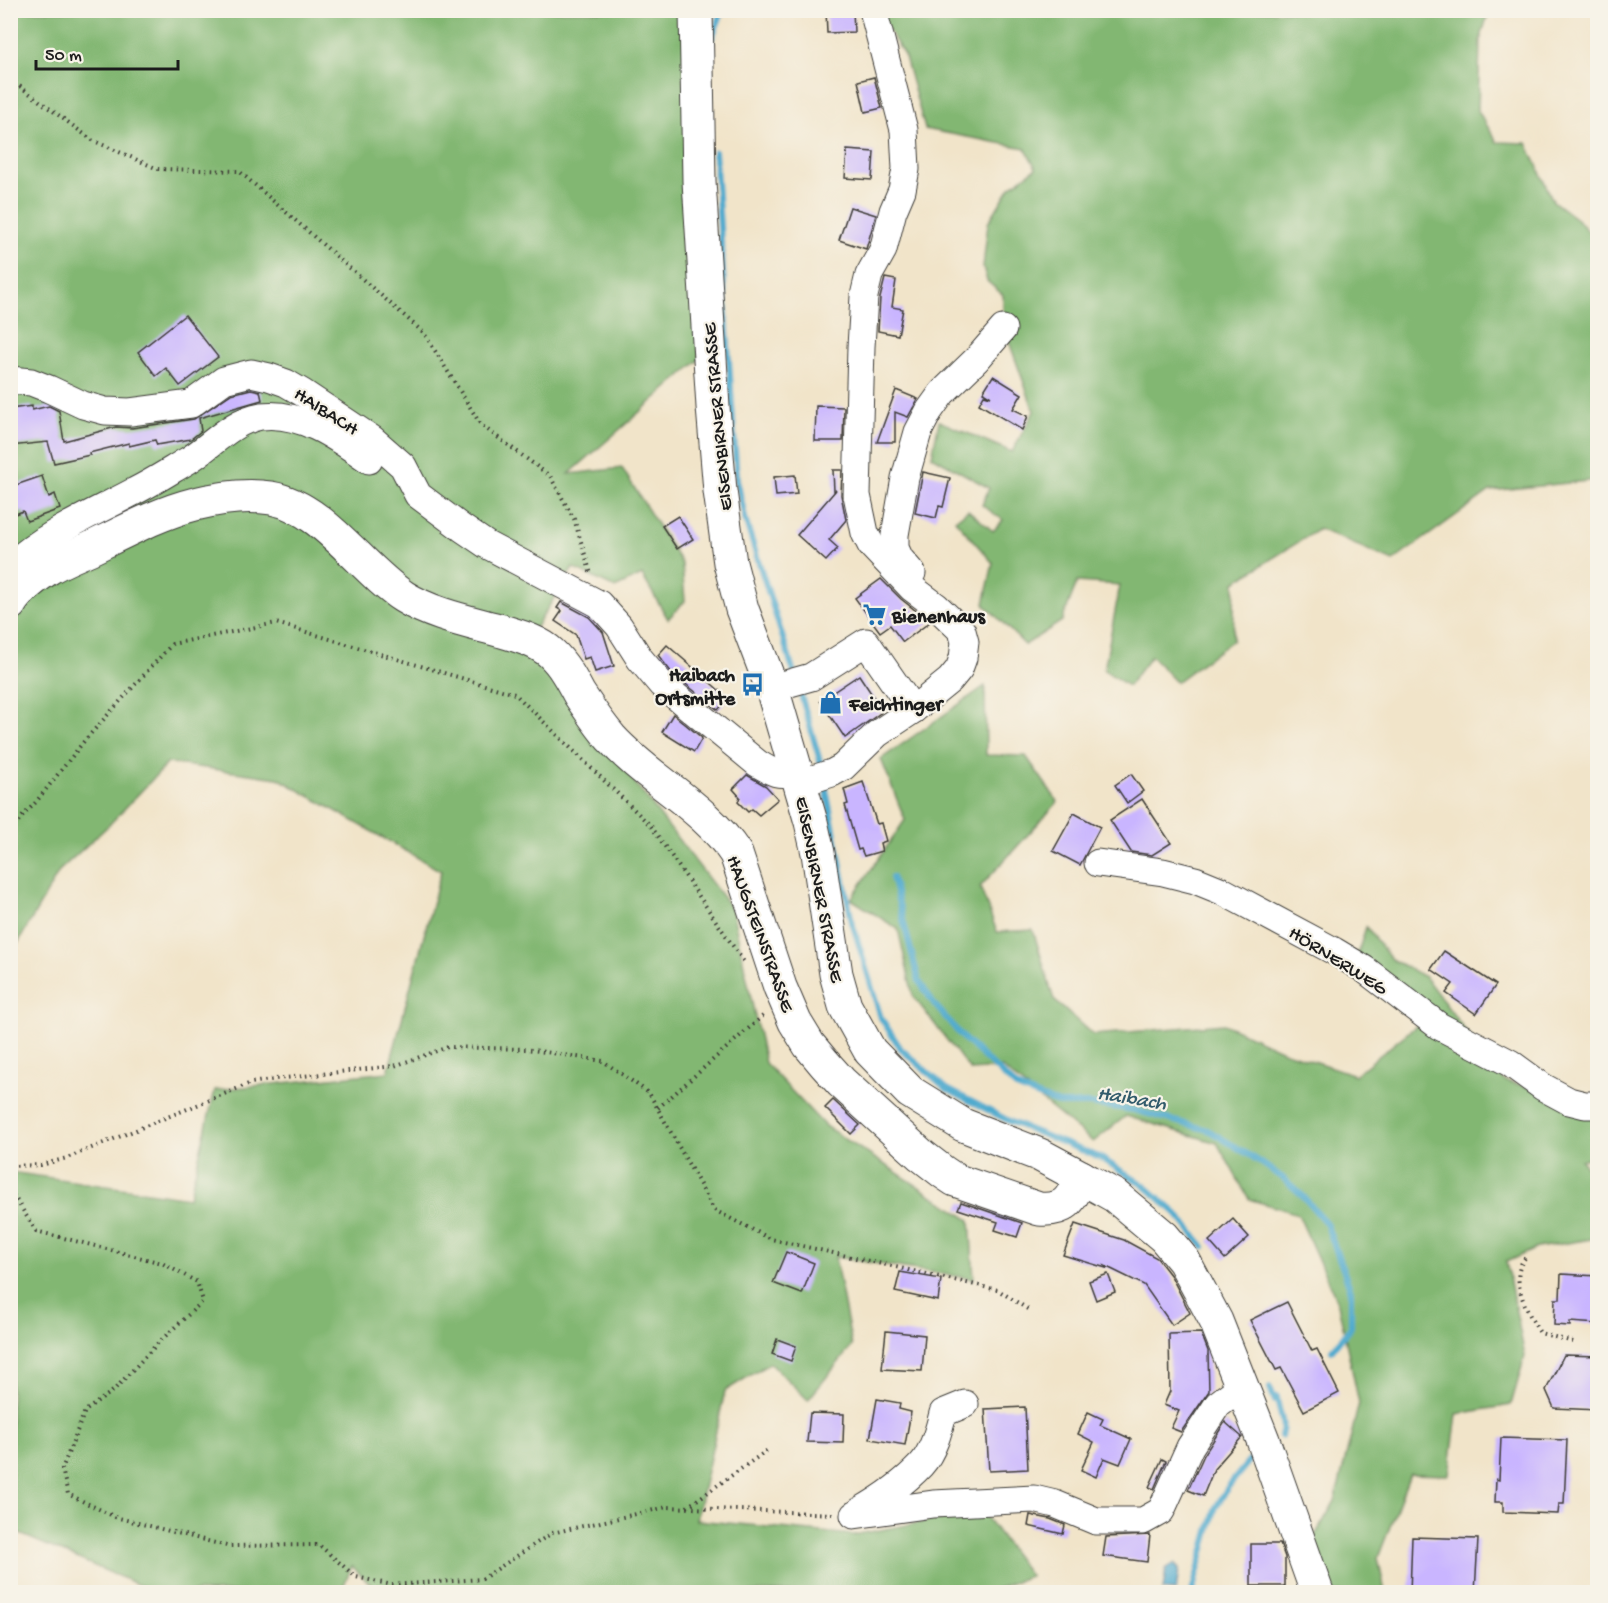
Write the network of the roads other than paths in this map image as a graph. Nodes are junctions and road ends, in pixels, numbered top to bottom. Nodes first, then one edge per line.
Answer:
1 (696, 10) edge
2 (873, 10) edge
3 (1003, 329) dead end
4 (10, 380) edge
5 (418, 495) junction
6 (10, 566) edge
7 (10, 604) edge
8 (936, 606) junction
9 (792, 682) junction
10 (913, 710) junction
11 (810, 777) junction
12 (1098, 863) dead end
13 (1598, 1105) edge
14 (1082, 1177) junction
15 (1243, 1385) junction
16 (944, 1408) dead end
17 (1317, 1593) edge

1 - 9 main road, EISENBIRNER STRASSE
2 - 8 street
3 - 8 street
4 - 5 street, HAIBACH
5 - 6 street
5 - 11 street, HAIBACH
7 - 14 main road, HAUGSTEINSTRASSE
8 - 10 street
9 - 10 street
9 - 11 main road, EISENBIRNER STRASSE
10 - 11 street
11 - 14 main road, EISENBIRNER STRASSE
12 - 13 street, HÖRNERWEG
14 - 15 main road, EISENBIRNER STRASSE
15 - 16 street
15 - 17 main road, EISENBIRNER STRASSE

